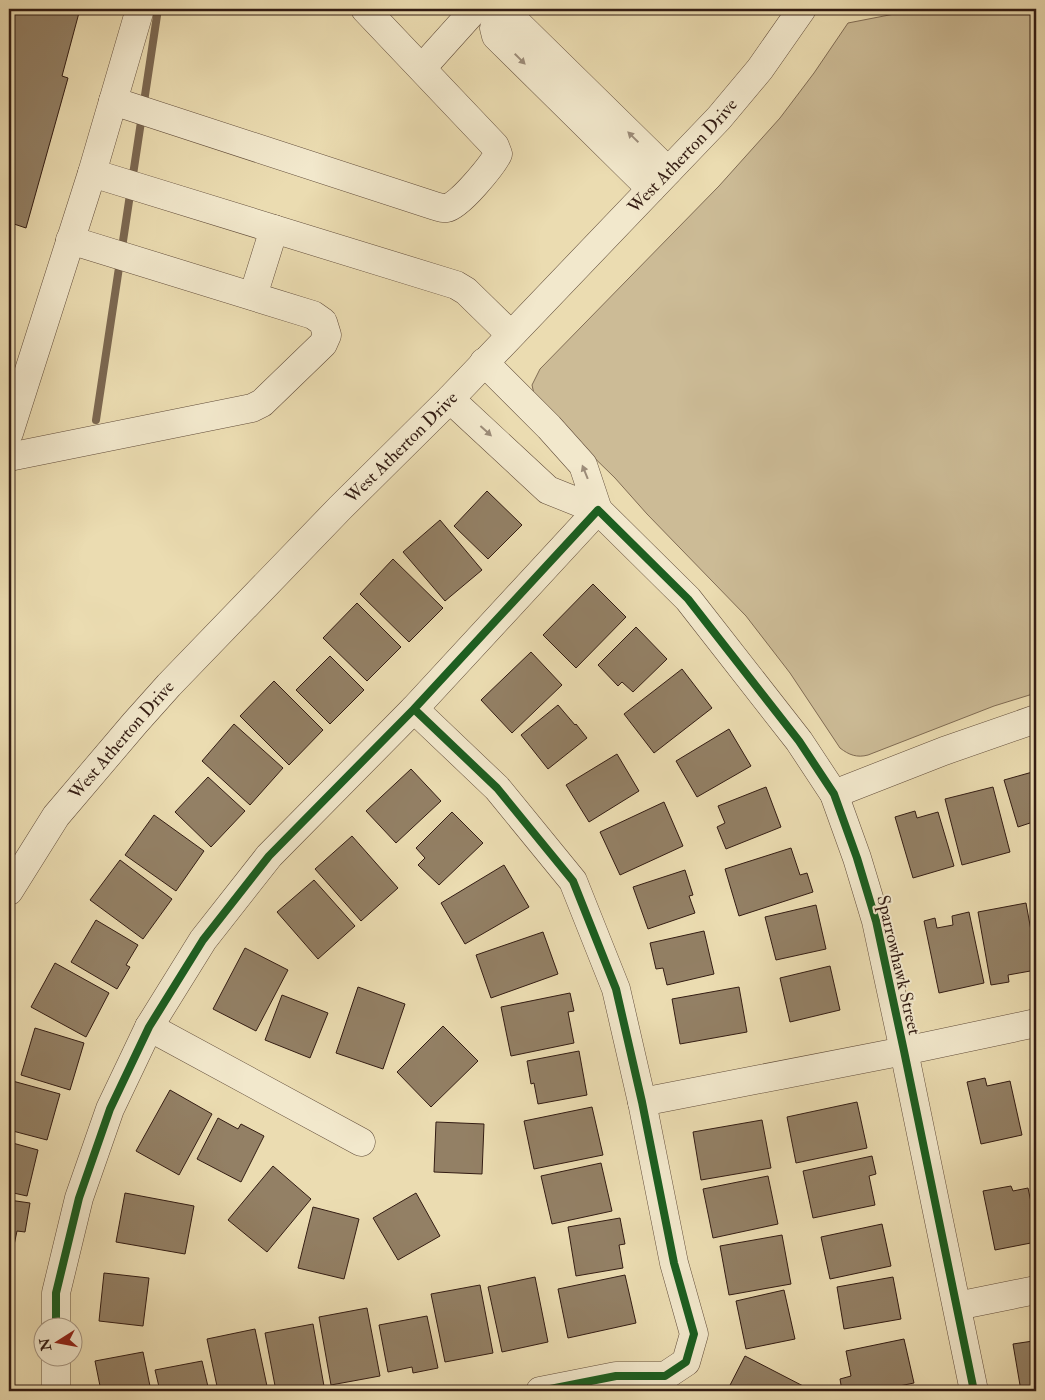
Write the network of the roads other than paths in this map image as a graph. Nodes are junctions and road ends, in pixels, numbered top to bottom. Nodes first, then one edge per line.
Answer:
1 (140, 9) edge
2 (365, 9) edge
3 (475, 9) edge
4 (802, 9) edge
5 (493, 15) edge
6 (422, 68) junction
7 (113, 101) junction
8 (92, 173) junction
9 (660, 180) junction
10 (274, 229) junction
11 (70, 240) junction
12 (253, 296) junction
13 (510, 334) junction
14 (484, 362) junction
15 (450, 398) junction
16 (9, 433) edge
17 (9, 457) edge
18 (598, 510) junction
19 (414, 709) junction
20 (1036, 719) edge
21 (834, 794) junction
22 (9, 891) edge
23 (1036, 1023) edge
24 (150, 1027) junction
25 (904, 1051) junction
26 (642, 1102) junction
27 (361, 1142) dead end
28 (1036, 1290) edge
29 (957, 1306) junction
30 (56, 1318) edge
31 (56, 1368) edge
32 (56, 1391) edge
33 (540, 1391) edge
34 (974, 1391) edge

1 - 7 street
2 - 6 street
3 - 6 street
4 - 9 street, West Atherton Drive
5 - 9 street
6 - 7 street
7 - 8 street
8 - 10 street
8 - 11 street
9 - 13 street, West Atherton Drive
10 - 12 street
10 - 13 street
11 - 12 street
11 - 16 street
12 - 17 street
13 - 14 street, West Atherton Drive
14 - 15 street, West Atherton Drive
18 -> 14 street
15 -> 18 street
15 - 22 street, West Atherton Drive
18 - 19 street
18 - 21 street, Sparrowhawk Street
19 - 24 street
19 - 26 street
20 - 21 street
21 - 25 street, Sparrowhawk Street
23 - 25 street
24 - 27 street
24 - 30 street
25 - 26 street
25 - 29 street, Sparrowhawk Street
26 - 33 street
28 - 29 street
29 - 34 street, Sparrowhawk Street
31 - 32 street

